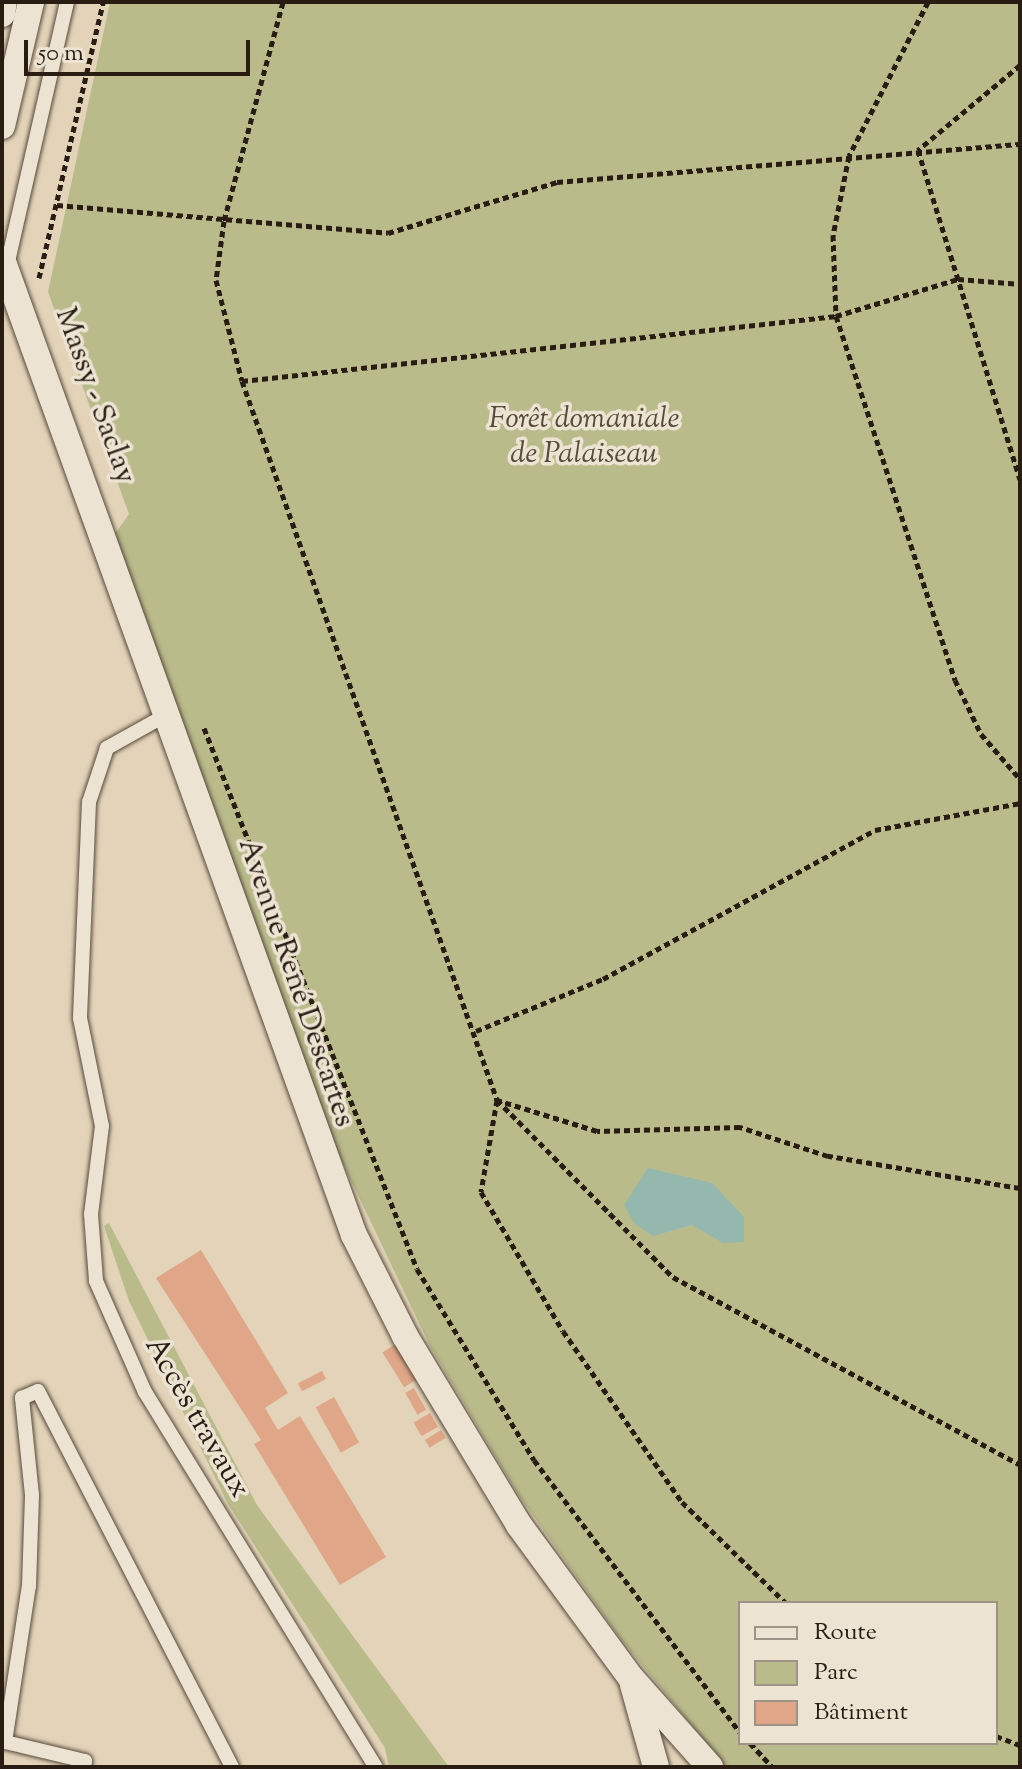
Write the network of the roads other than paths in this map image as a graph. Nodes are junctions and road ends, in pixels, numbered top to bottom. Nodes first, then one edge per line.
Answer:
1 (4, 2) edge
2 (31, 2) edge
3 (67, 2) edge
4 (2, 14) edge
5 (2, 126) edge
6 (4, 263) edge
7 (166, 715) junction
8 (631, 1678) junction
9 (84, 1767) edge
10 (232, 1767) edge
11 (376, 1767) edge
12 (656, 1767) edge
13 (710, 1767) edge

1 - 4 street
2 - 5 street
3 - 6 lane
6 - 7 street, Avenue René Descartes
7 - 8 street, Avenue René Descartes
7 - 11 lane, Accès travaux
8 - 12 street, Avenue René Descartes
8 - 13 street, Avenue René Descartes
9 - 10 lane

